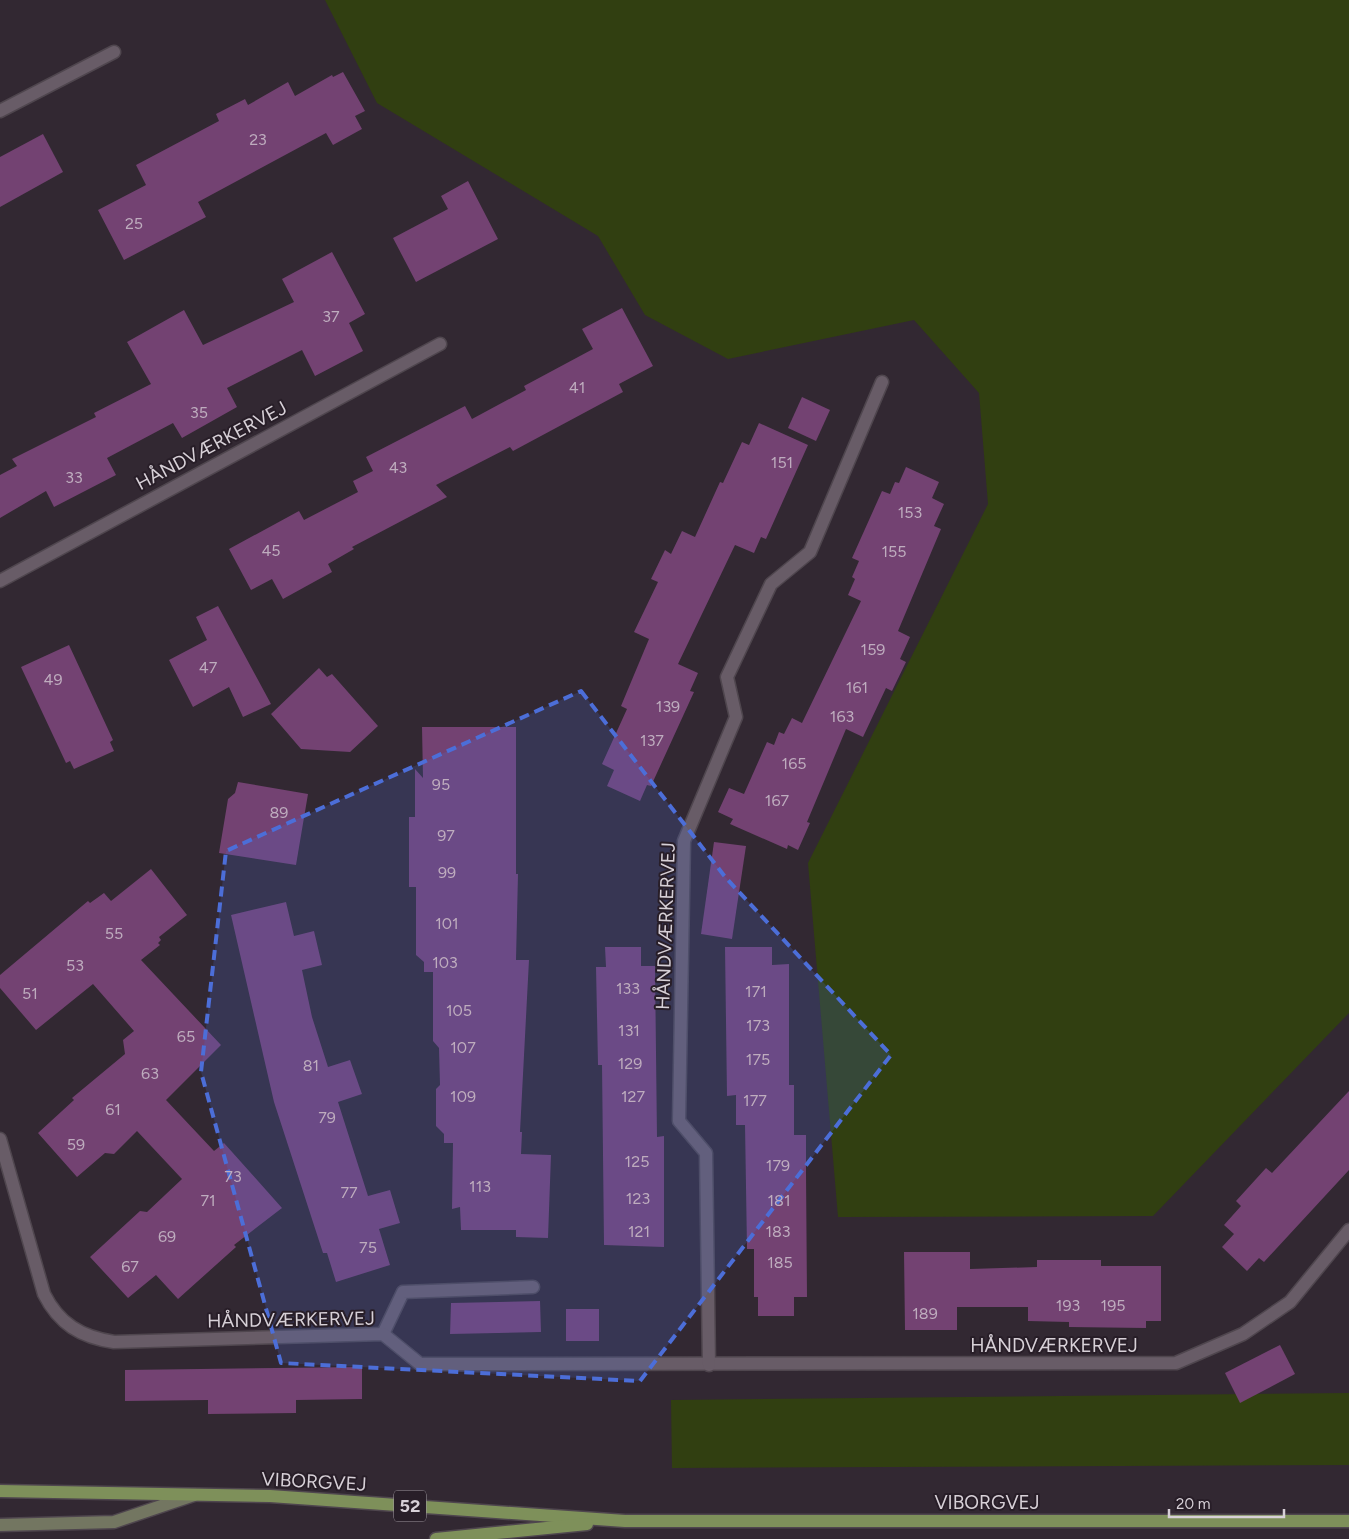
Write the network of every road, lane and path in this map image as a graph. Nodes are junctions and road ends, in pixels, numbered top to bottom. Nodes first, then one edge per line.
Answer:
1 (114, 52) dead end
2 (0, 111) edge
3 (440, 344) dead end
4 (882, 382) dead end
5 (0, 581) edge
6 (0, 1139) edge
7 (1349, 1230) edge
8 (533, 1287) dead end
9 (383, 1334) junction
10 (709, 1365) junction
11 (0, 1491) edge
12 (194, 1495) junction
13 (625, 1521) junction
14 (1349, 1521) edge
15 (0, 1526) edge
16 (436, 1539) edge

1 - 2 street
3 - 5 street, HÅNDVÆRKERVEJ
4 - 10 street, HÅNDVÆRKERVEJ
6 - 9 street, HÅNDVÆRKERVEJ
7 - 10 street, HÅNDVÆRKERVEJ
8 - 9 street
9 - 10 street, HÅNDVÆRKERVEJ
11 - 12 main road, VIBORGVEJ / 52
12 - 13 main road, VIBORGVEJ / 52
12 - 15 main road
13 - 14 main road, VIBORGVEJ / 52
13 - 16 main road, VIBORGVEJ / 52

